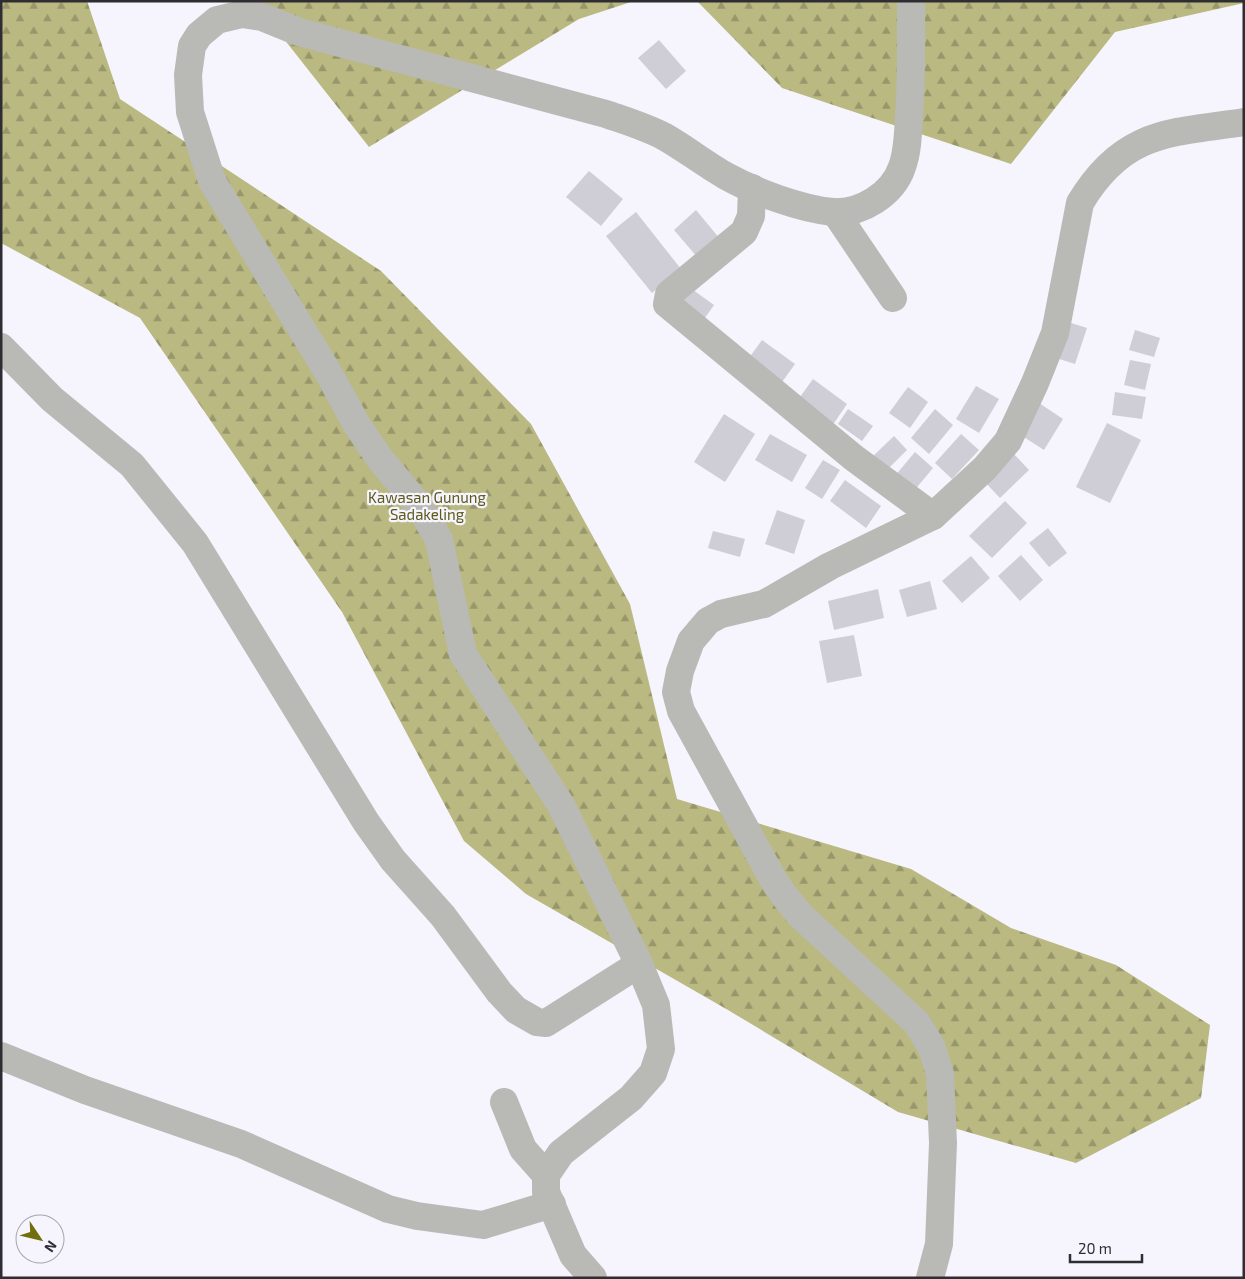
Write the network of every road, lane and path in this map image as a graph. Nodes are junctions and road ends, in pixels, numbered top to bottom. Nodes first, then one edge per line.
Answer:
1 (911, 1) edge
2 (1244, 122) edge
3 (752, 188) junction
4 (835, 212) junction
5 (893, 298) dead end
6 (1, 347) edge
7 (933, 516) junction
8 (639, 964) junction
9 (1, 1056) edge
10 (504, 1102) dead end
11 (546, 1175) junction
12 (552, 1204) junction
13 (593, 1278) edge
14 (930, 1278) edge

1 - 4 street
2 - 7 street
3 - 4 street
3 - 7 street
3 - 8 street
4 - 5 street
6 - 8 street
7 - 14 street
8 - 11 street
9 - 12 street
10 - 11 street
11 - 12 street
12 - 13 street

